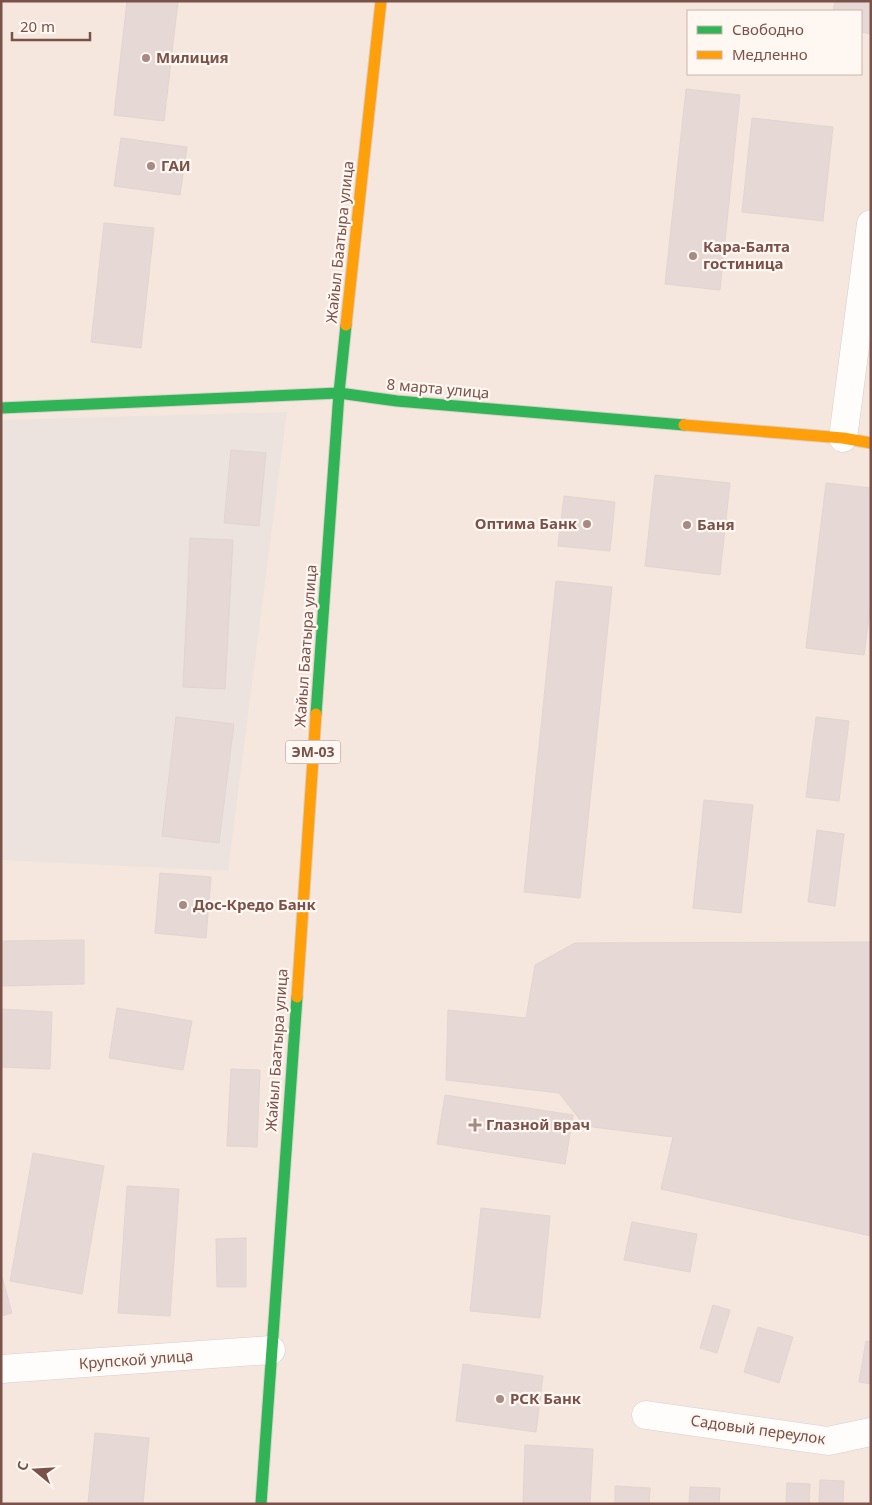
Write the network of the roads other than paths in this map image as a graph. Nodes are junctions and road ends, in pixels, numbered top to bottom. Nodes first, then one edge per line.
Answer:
1 (381, 1) edge
2 (871, 224) edge
3 (339, 394) junction
4 (1, 408) edge
5 (843, 438) junction
6 (871, 443) edge
7 (271, 1350) junction
8 (1, 1369) edge
9 (646, 1415) dead end
10 (871, 1432) edge
11 (261, 1504) edge

1 - 3 main road, Жайыл Баатыра улица / ЭМ-03
2 - 5 street
3 - 4 main road, 8 марта улица
3 - 5 main road, 8 марта улица
3 - 7 main road, Жайыл Баатыра улица / ЭМ-03
5 - 6 main road, 8 марта улица
7 - 8 street, Крупской улица
7 - 11 main road, Жайыл Баатыра улица / ЭМ-03
9 - 10 street, Садовый переулок

